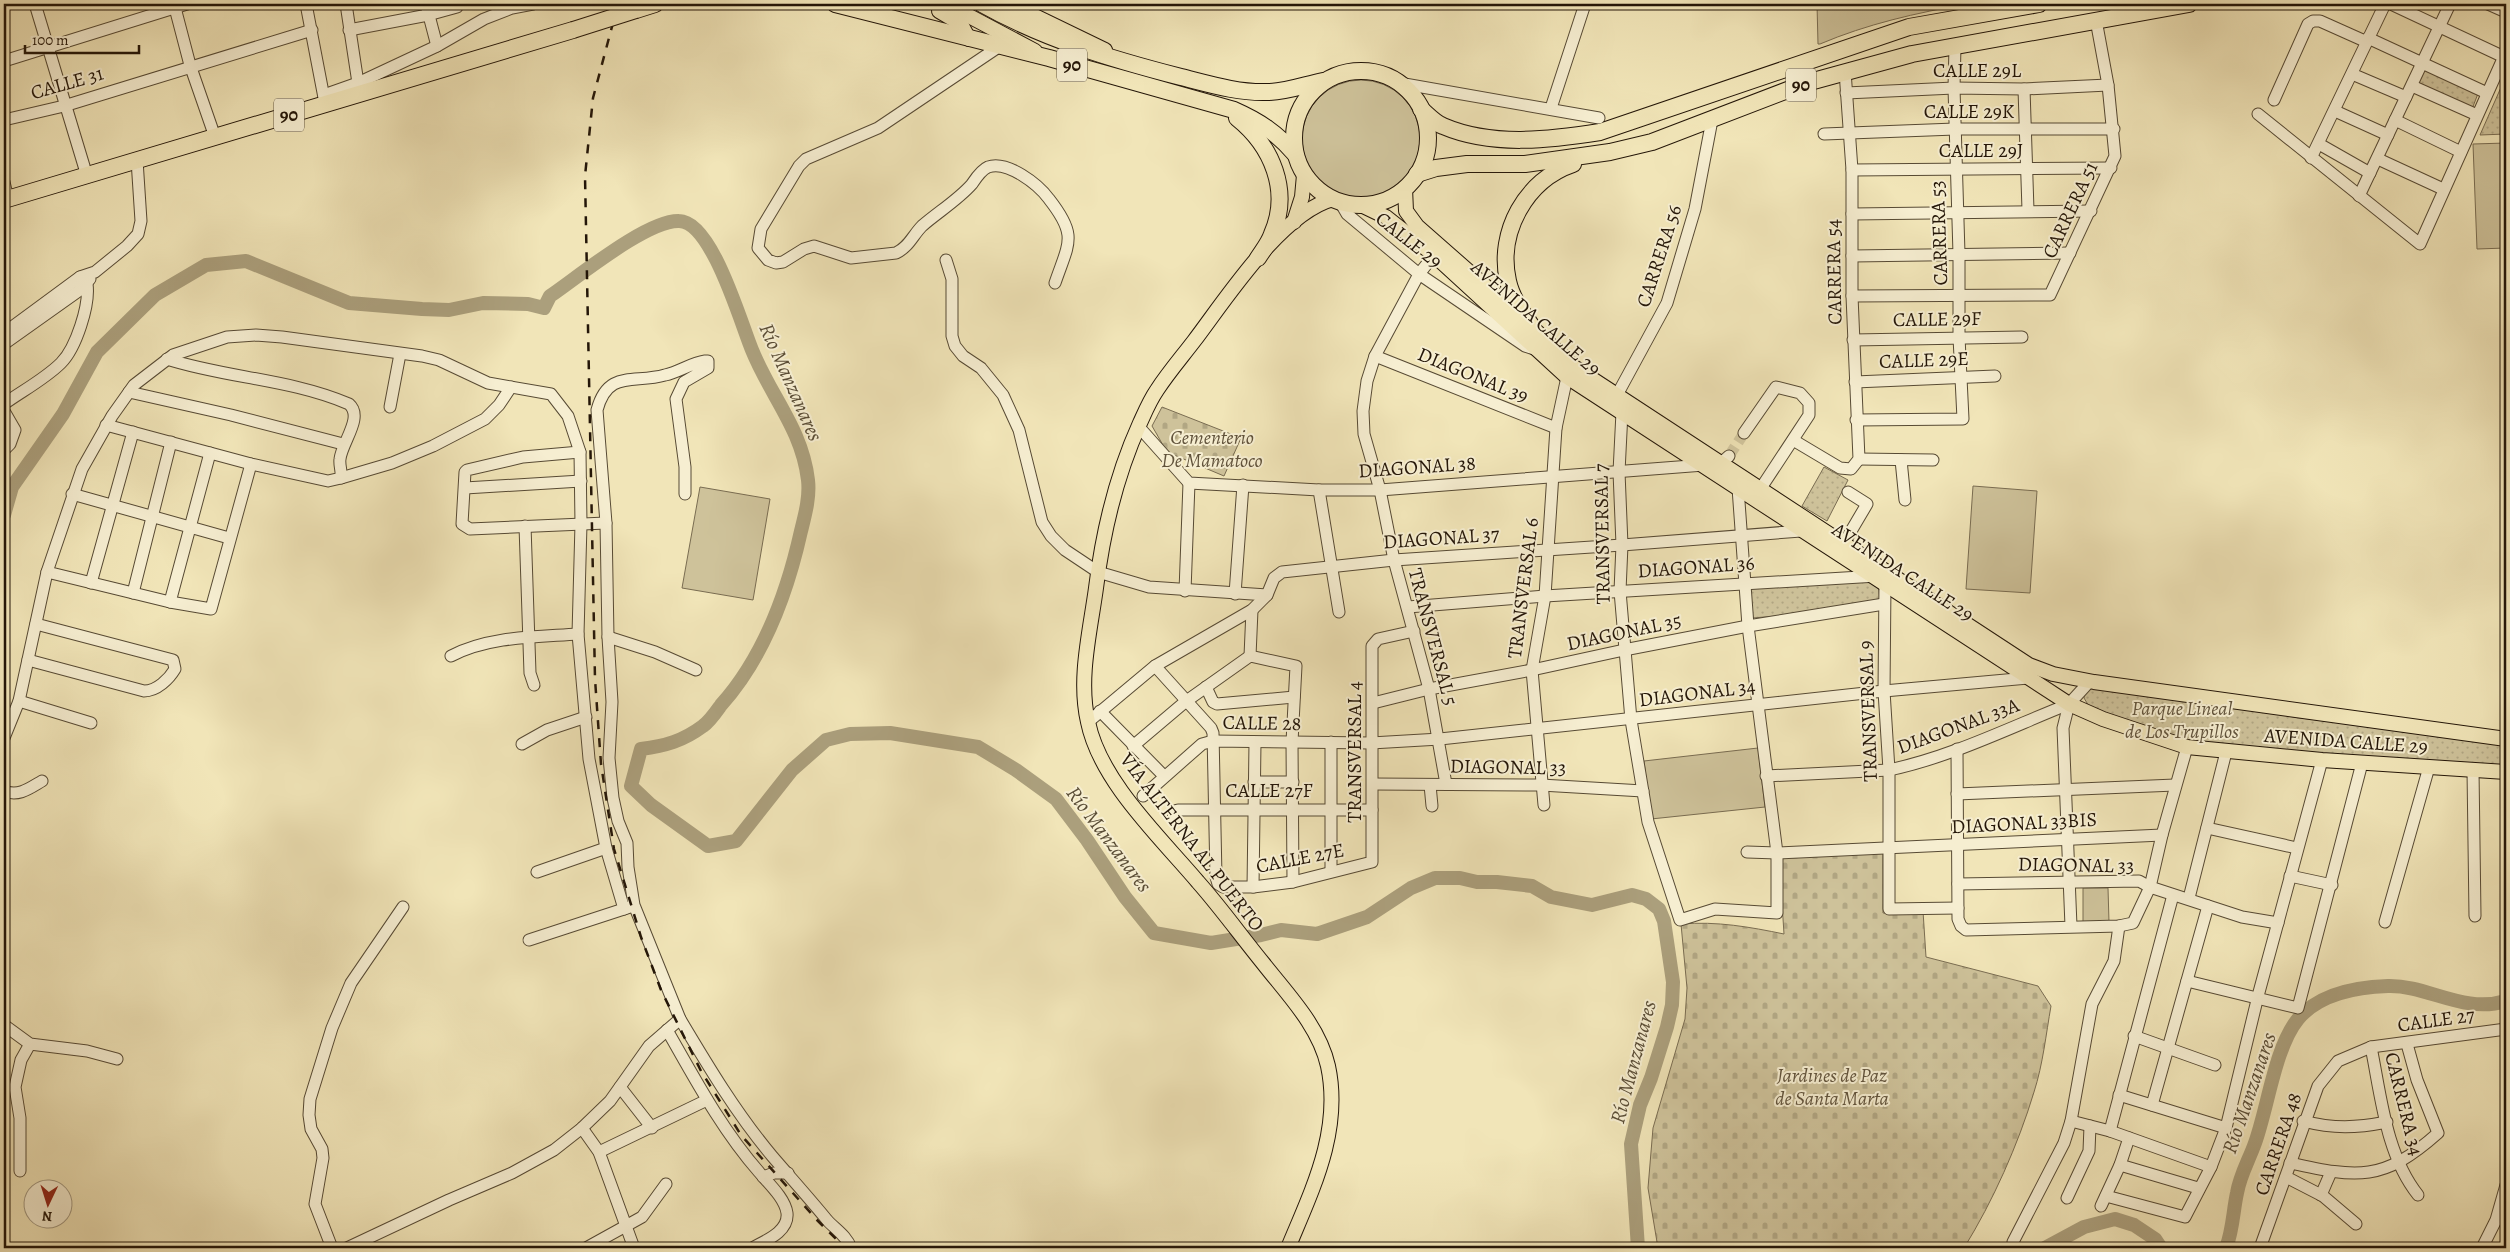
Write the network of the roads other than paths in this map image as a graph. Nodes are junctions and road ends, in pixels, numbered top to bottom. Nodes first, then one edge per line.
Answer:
1 (35, 4) edge
2 (187, 4) edge
3 (306, 4) edge
4 (346, 4) edge
5 (532, 4) edge
6 (655, 4) edge
7 (835, 4) edge
8 (928, 4) edge
9 (937, 4) edge
10 (982, 4) edge
11 (1010, 4) edge
12 (1585, 4) edge
13 (2039, 4) edge
14 (2189, 4) edge
15 (2384, 4) edge
16 (2391, 4) edge
17 (2450, 4) edge
18 (2488, 4) edge
19 (174, 6) edge
20 (511, 6) edge
21 (457, 7) dead end
22 (427, 10) edge
23 (2506, 12) edge
24 (2096, 20) junction
25 (2440, 26) junction
26 (312, 30) junction
27 (349, 30) junction
28 (969, 39) junction
29 (2368, 40) junction
30 (437, 46) junction
31 (1000, 46) junction
32 (1955, 46) junction
33 (47, 47) junction
34 (2505, 54) edge
35 (1049, 58) junction
36 (4, 61) edge
37 (1122, 62) junction
38 (2424, 63) junction
39 (190, 65) junction
40 (1845, 71) junction
41 (2352, 74) junction
42 (1330, 79) junction
43 (358, 83) junction
44 (1399, 83) junction
45 (2108, 85) junction
46 (2412, 86) junction
47 (1954, 88) junction
48 (2024, 89) junction
49 (1846, 93) junction
50 (2487, 93) junction
51 (2406, 97) junction
52 (324, 100) junction
53 (2274, 100) dead end
54 (1206, 103) junction
55 (64, 106) junction
56 (1551, 108) junction
57 (1421, 110) junction
58 (2335, 111) junction
59 (2258, 114) dead end
60 (2477, 115) junction
61 (1599, 118) dead end
62 (4, 120) edge
63 (1712, 120) junction
64 (2395, 120) junction
65 (1955, 129) junction
66 (2114, 129) junction
67 (2024, 130) junction
68 (1850, 131) junction
69 (1824, 134) dead end
70 (2388, 135) junction
71 (215, 137) junction
72 (2319, 144) junction
73 (1610, 152) junction
74 (2461, 152) junction
75 (1295, 154) junction
76 (2311, 158) junction
77 (2378, 159) junction
78 (137, 160) junction
79 (2111, 168) junction
80 (1956, 169) junction
81 (2027, 169) junction
82 (1852, 170) junction
83 (2370, 173) junction
84 (1417, 174) junction
85 (1304, 175) junction
86 (87, 176) junction
87 (4, 182) edge
88 (1405, 188) junction
89 (2443, 189) junction
90 (2359, 196) junction
91 (6, 200) edge
92 (1336, 201) junction
93 (1361, 205) junction
94 (2028, 210) junction
95 (2090, 211) junction
96 (1957, 212) junction
97 (1852, 214) junction
98 (1294, 222) junction
99 (2070, 253) junction
100 (1959, 254) junction
101 (1434, 255) junction
102 (1852, 256) junction
103 (1258, 258) junction
104 (946, 260) dead end
105 (1419, 274) junction
106 (83, 281) junction
107 (1055, 283) dead end
108 (1959, 295) junction
109 (1852, 296) junction
110 (1533, 328) junction
111 (4, 333) edge
112 (1958, 337) junction
113 (2022, 337) dead end
114 (1854, 340) junction
115 (4, 344) edge
116 (1537, 350) junction
117 (400, 354) junction
118 (1375, 356) junction
119 (167, 359) junction
120 (1995, 376) dead end
121 (1567, 377) junction
122 (1962, 378) junction
123 (1855, 382) junction
124 (511, 387) junction
125 (129, 392) junction
126 (1617, 395) junction
127 (4, 404) edge
128 (390, 407) dead end
129 (4, 411) edge
130 (1622, 412) junction
131 (1856, 420) junction
132 (106, 425) junction
133 (1139, 426) junction
134 (1556, 428) junction
135 (133, 432) junction
136 (1744, 433) tunnel mouth
137 (1793, 440) junction
138 (171, 442) junction
139 (343, 444) junction
140 (7, 447) edge
141 (580, 452) junction
142 (210, 453) junction
143 (1859, 459) junction
144 (1725, 460) junction
145 (1901, 460) junction
146 (1933, 460) dead end
147 (251, 464) junction
148 (1704, 465) junction
149 (1619, 472) junction
150 (1553, 477) junction
151 (341, 478) junction
152 (581, 481) junction
153 (1189, 483) junction
154 (1243, 484) junction
155 (465, 488) junction
156 (1738, 488) junction
157 (1761, 488) junction
158 (1319, 490) junction
159 (1380, 490) junction
160 (1848, 492) dead end
161 (72, 494) junction
162 (685, 494) dead end
163 (1905, 500) dead end
164 (114, 506) junction
165 (152, 516) junction
166 (606, 523) junction
167 (581, 524) junction
168 (525, 526) junction
169 (190, 528) junction
170 (1801, 531) junction
171 (1741, 537) junction
172 (229, 538) junction
173 (1622, 545) junction
174 (1548, 550) junction
175 (1844, 551) junction
176 (1394, 560) junction
177 (1330, 566) junction
178 (47, 572) junction
179 (1098, 572) junction
180 (1884, 576) junction
181 (1837, 577) junction
182 (91, 583) junction
183 (1744, 583) junction
184 (1185, 591) junction
185 (1620, 591) junction
186 (133, 593) junction
187 (1235, 594) junction
188 (1267, 595) junction
189 (1545, 596) junction
190 (170, 602) junction
191 (1884, 604) junction
192 (1408, 608) junction
193 (1252, 610) junction
194 (1339, 612) dead end
195 (36, 624) junction
196 (1748, 626) junction
197 (1414, 631) junction
198 (578, 634) junction
199 (608, 637) junction
200 (528, 638) junction
201 (1624, 650) junction
202 (451, 656) dead end
203 (1250, 656) junction
204 (28, 660) junction
205 (1155, 666) junction
206 (696, 670) dead end
207 (1532, 670) junction
208 (2028, 678) junction
209 (2090, 681) junction
210 (534, 685) dead end
211 (1206, 687) junction
212 (1429, 689) junction
213 (1884, 691) junction
214 (1294, 697) junction
215 (19, 701) junction
216 (1185, 702) junction
217 (1373, 703) junction
218 (2069, 704) junction
219 (1757, 705) junction
220 (1100, 711) junction
221 (586, 717) junction
222 (1630, 720) junction
223 (1088, 722) junction
224 (91, 724) dead end
225 (1536, 730) junction
226 (4, 738) edge
227 (1440, 739) junction
228 (2506, 739) edge
229 (1213, 741) junction
230 (1292, 742) junction
231 (1331, 742) junction
232 (1255, 743) junction
233 (1371, 743) junction
234 (522, 744) dead end
235 (1133, 746) junction
236 (2187, 747) junction
237 (1957, 749) junction
238 (2226, 752) junction
239 (2322, 760) junction
240 (2362, 763) junction
241 (2429, 767) junction
242 (1889, 770) junction
243 (2472, 770) junction
244 (2506, 772) edge
245 (1164, 776) junction
246 (1766, 776) junction
247 (42, 781) dead end
248 (1254, 782) junction
249 (1293, 782) junction
250 (1373, 784) junction
251 (1446, 784) junction
252 (1430, 785) junction
253 (1541, 785) junction
254 (2175, 786) junction
255 (4, 791) edge
256 (1643, 791) junction
257 (2067, 791) junction
258 (1957, 794) junction
259 (1143, 796) dead end
260 (1544, 805) dead end
261 (1432, 806) dead end
262 (1214, 809) junction
263 (1293, 809) junction
264 (1254, 810) junction
265 (1331, 810) junction
266 (1372, 810) junction
267 (1173, 819) dead end
268 (2206, 828) junction
269 (2162, 835) junction
270 (2068, 839) junction
271 (1958, 845) junction
272 (606, 848) junction
273 (1889, 848) junction
274 (2297, 848) junction
275 (1747, 852) dead end
276 (1778, 854) junction
277 (1369, 864) joint
278 (1331, 870) junction
279 (537, 872) dead end
280 (2290, 876) junction
281 (1293, 882) junction
282 (2070, 882) junction
283 (1958, 884) junction
284 (2332, 884) junction
285 (1253, 887) junction
286 (2150, 888) junction
287 (2173, 895) junction
288 (2189, 898) junction
289 (2208, 906) junction
290 (404, 907) dead end
291 (629, 907) junction
292 (1958, 908) junction
293 (2475, 916) dead end
294 (2385, 922) dead end
295 (2278, 923) junction
296 (2071, 926) junction
297 (2119, 926) junction
298 (529, 940) dead end
299 (2187, 981) junction
300 (2258, 996) junction
301 (680, 1019) junction
302 (4, 1024) edge
303 (2506, 1029) edge
304 (667, 1030) junction
305 (2134, 1036) junction
306 (30, 1044) junction
307 (2407, 1044) junction
308 (2371, 1047) junction
309 (2169, 1048) junction
310 (117, 1059) dead end
311 (2214, 1065) dead end
312 (620, 1087) junction
313 (2119, 1095) junction
314 (707, 1100) junction
315 (2152, 1105) junction
316 (2070, 1121) junction
317 (2303, 1122) junction
318 (2387, 1122) junction
319 (2090, 1126) junction
320 (582, 1128) junction
321 (652, 1128) junction
322 (2226, 1128) junction
323 (2110, 1131) junction
324 (2129, 1138) junction
325 (599, 1152) junction
326 (2290, 1163) junction
327 (2397, 1163) junction
328 (2120, 1165) junction
329 (2211, 1167) junction
330 (20, 1171) dead end
331 (2331, 1172) junction
332 (788, 1173) junction
333 (763, 1177) junction
334 (2286, 1177) junction
335 (666, 1184) dead end
336 (2506, 1185) edge
337 (2198, 1188) junction
338 (2321, 1195) junction
339 (2418, 1195) dead end
340 (2066, 1198) dead end
341 (2356, 1224) dead end
342 (626, 1226) junction
343 (2012, 1242) dead end
344 (754, 1247) edge
345 (332, 1248) edge
346 (347, 1248) edge
347 (586, 1248) edge
348 (634, 1248) edge
349 (851, 1248) edge
350 (1288, 1248) edge
351 (2260, 1248) edge
352 (2482, 1248) edge

1 - 33 street
2 - 19 street
3 - 26 street
4 - 27 street
5 - 20 street
6 - 52 highway, 90, bridge
7 - 28 highway, 90
8 - 28 main road
9 - 35 main road
10 - 37 highway, 90
11 - 37 main road
12 - 56 street
13 - 57 highway, 90
14 - 24 highway, 90
15 - 29 street
16 - 25 street
17 - 25 street
18 - 23 street
19 - 33 street
19 - 39 street
20 - 30 street
21 - 22 street
22 - 27 street
22 - 30 street
24 - 32 highway, 90
24 - 45 street, CARRERA 51
25 - 34 street
25 - 38 street
26 - 39 street, CALLE 31
26 - 52 street
27 - 43 street
28 - 31 highway, 90
29 - 38 street
29 - 41 street
29 - 53 street
30 - 43 street
31 - 35 highway, 90
31 - 107 street
32 - 40 highway, 90
32 - 47 street, CARRERA 53
33 - 36 street
33 - 55 street
34 - 50 street
35 - 54 highway, 90
37 - 42 highway, 90
38 - 46 street
38 - 50 street
39 - 55 street, CALLE 31
39 - 71 street
40 - 49 street, CARRERA 54
40 - 63 highway, 90
41 - 51 street
41 - 58 street
42 - 44 highway, 90
42 - 75 highway, 90
43 - 52 street
44 - 56 street
44 - 57 highway, 90
45 - 48 street, CALLE 29L
45 - 66 street, CARRERA 51
46 - 51 street
46 - 60 street
47 - 48 street, CALLE 29L
47 - 49 street, CALLE 29L
47 - 65 street, CARRERA 53
48 - 67 street
49 - 68 street, CARRERA 54
50 - 60 street
51 - 64 street
52 - 71 highway, 90
54 - 75 highway, 90
54 - 103 highway
55 - 62 street, CALLE 31
55 - 86 street
56 - 61 street
57 - 84 highway, 90
58 - 70 street
58 - 72 street
59 - 76 street
60 - 74 street
63 - 73 highway, 90
63 - 126 street, CARRERA 56
64 - 70 street
64 - 74 street
65 - 67 street, CALLE 29K
65 - 68 street, CALLE 29K
65 - 80 street, CARRERA 53
66 - 67 street, CALLE 29K
66 - 79 street, CARRERA 51
67 - 81 street
68 - 69 street, CALLE 29K
68 - 82 street, CARRERA 54
70 - 77 street
71 - 78 highway, 90
72 - 76 street
72 - 83 street
73 - 84 highway, 90
73 - 110 highway
74 - 89 street
75 - 85 highway, 90
76 - 90 street
77 - 83 street
77 - 89 street
78 - 86 highway, 90
78 - 106 street
79 - 81 street, CALLE 29J
79 - 95 street, CARRERA 51
80 - 81 street, CALLE 29J
80 - 82 street, CALLE 29J
80 - 96 street, CARRERA 53
81 - 94 street
82 - 97 street, CARRERA 54
83 - 90 street
84 - 88 highway, 90
85 - 92 highway, 90
85 - 98 main road, VÍA ALTERNA AL PUERTO
86 - 91 highway, 90
87 - 91 street
88 - 93 highway, 90
88 - 110 main road, AVENIDA CALLE 29
89 - 90 street
92 - 93 highway, 90
92 - 98 main road, VÍA ALTERNA AL PUERTO
92 - 105 street, CALLE 29
93 - 101 main road, AVENIDA CALLE 29
94 - 95 street
94 - 96 street
95 - 99 street, CARRERA 51
96 - 97 street
96 - 100 street, CARRERA 53
97 - 102 street, CARRERA 54
98 - 103 main road, VÍA ALTERNA AL PUERTO
99 - 100 street
99 - 108 street, CARRERA 51
100 - 102 street
100 - 108 street, CARRERA 53
101 - 105 street, TRANSVERSAL 5
101 - 116 main road, AVENIDA CALLE 29
102 - 109 street, CARRERA 54
103 - 133 main road, VÍA ALTERNA AL PUERTO
104 - 179 street
105 - 116 street, CALLE 29
105 - 118 street, TRANSVERSAL 5
106 - 111 street
106 - 115 street
106 - 127 street
108 - 109 street
108 - 112 street, CARRERA 53
109 - 114 street, CARRERA 54
110 - 126 main road, AVENIDA CALLE 29
112 - 113 street, CALLE 29F
112 - 114 street, CALLE 29F
112 - 122 street, CARRERA 53
114 - 123 street, CARRERA 54
116 - 121 main road, AVENIDA CALLE 29
117 - 119 street
117 - 124 street
117 - 128 street
118 - 134 street, DIAGONAL 39
118 - 159 street, TRANSVERSAL 5
119 - 125 street
119 - 139 street
120 - 122 street, CALLE 29E
121 - 130 main road, AVENIDA CALLE 29
121 - 134 street, TRANSVERSAL 6
122 - 123 street, CALLE 29E
122 - 131 street, CARRERA 53
123 - 131 street, CARRERA 54
124 - 141 street
124 - 151 street
125 - 132 street
125 - 139 street
126 - 144 main road, AVENIDA CALLE 29
129 - 140 street
130 - 148 main road, AVENIDA CALLE 29
130 - 149 street, TRANSVERSAL 7
131 - 143 street, CARRERA 54
132 - 135 street
132 - 161 street
133 - 153 street
133 - 179 main road, VÍA ALTERNA AL PUERTO
134 - 150 street, TRANSVERSAL 6
135 - 138 street
135 - 164 street
136 - 137 street
137 - 143 street
137 - 157 street
138 - 142 street
138 - 165 street
139 - 151 street
141 - 152 street
141 - 155 street
142 - 147 street
142 - 169 street
143 - 145 street
144 - 148 street, DIAGONAL 38
144 - 157 main road, AVENIDA CALLE 29
145 - 146 street
145 - 163 street
147 - 151 street
147 - 172 street
148 - 149 street, DIAGONAL 38
148 - 156 main road, AVENIDA CALLE 29
149 - 150 street, DIAGONAL 38
149 - 173 street, TRANSVERSAL 7
150 - 159 street, DIAGONAL 38
150 - 174 street, TRANSVERSAL 6
152 - 155 street
152 - 167 street
153 - 154 street, DIAGONAL 38
153 - 184 street
154 - 158 street, DIAGONAL 38
154 - 187 street
155 - 168 street
156 - 170 main road, AVENIDA CALLE 29
156 - 171 street
157 - 175 main road, AVENIDA CALLE 29
158 - 159 street, DIAGONAL 38
158 - 177 street
159 - 176 street, TRANSVERSAL 5
160 - 175 street
161 - 164 street
161 - 178 street
162 - 166 street
164 - 165 street
164 - 182 street
165 - 169 street
165 - 186 street
166 - 167 street
166 - 199 street
167 - 168 street
167 - 198 street
168 - 200 street
169 - 172 street
169 - 190 street
170 - 171 street, DIAGONAL 37
170 - 175 main road, AVENIDA CALLE 29
171 - 173 street, DIAGONAL 37
171 - 183 street
172 - 190 street
173 - 174 street, DIAGONAL 37
173 - 185 street, TRANSVERSAL 7
174 - 176 street, DIAGONAL 37
174 - 189 street, TRANSVERSAL 6
175 - 180 main road, AVENIDA CALLE 29
175 - 181 street
176 - 177 street, DIAGONAL 37
176 - 192 street, TRANSVERSAL 5
177 - 188 street, DIAGONAL 37
177 - 194 street
178 - 182 street
178 - 195 street
179 - 184 street
179 - 223 main road, VÍA ALTERNA AL PUERTO
180 - 181 street, DIAGONAL 36
180 - 191 street, TRANSVERSAL 9
180 - 208 main road, AVENIDA CALLE 29
180 - 209 main road, AVENIDA CALLE 29
181 - 183 street, DIAGONAL 36
182 - 186 street
183 - 185 street, DIAGONAL 36
183 - 196 street
184 - 187 street
185 - 189 street, DIAGONAL 36
185 - 201 street, TRANSVERSAL 7
186 - 190 street
187 - 188 street
188 - 193 street, DIAGONAL 37
189 - 192 street, DIAGONAL 36
189 - 207 street, TRANSVERSAL 6
191 - 196 street, DIAGONAL 35
191 - 213 street, TRANSVERSAL 9
192 - 197 street, TRANSVERSAL 5
193 - 203 street
193 - 205 street, DIAGONAL 37
195 - 204 street
195 - 204 street
196 - 201 street, DIAGONAL 35
196 - 219 street
197 - 212 street, TRANSVERSAL 5
197 - 217 street, TRANSVERSAL 4
198 - 200 street
198 - 221 street
199 - 206 street
199 - 291 street
200 - 202 street
200 - 210 street
201 - 207 street, DIAGONAL 35
201 - 222 street, TRANSVERSAL 7
203 - 211 street
203 - 214 street
204 - 215 street
205 - 216 street
205 - 220 street, DIAGONAL 37
207 - 212 street, DIAGONAL 35
207 - 225 street, TRANSVERSAL 6
208 - 213 street, DIAGONAL 34
208 - 218 main road, AVENIDA CALLE 29
209 - 218 street
209 - 228 main road, AVENIDA CALLE 29
211 - 214 street
211 - 216 street
212 - 217 street, DIAGONAL 35
212 - 227 street, TRANSVERSAL 5
213 - 219 street, DIAGONAL 34
213 - 242 street, TRANSVERSAL 9
214 - 230 street
215 - 224 street
215 - 226 street
216 - 229 street
216 - 235 street
217 - 233 street, TRANSVERSAL 4
218 - 236 main road, AVENIDA CALLE 29
218 - 237 street, DIAGONAL 33A
218 - 257 street
219 - 222 street, DIAGONAL 34
219 - 246 street
220 - 223 street, DIAGONAL 37
220 - 235 street
221 - 234 street
221 - 272 street
222 - 225 street, DIAGONAL 34
222 - 256 street, TRANSVERSAL 7
223 - 350 main road, VÍA ALTERNA AL PUERTO
225 - 227 street, DIAGONAL 34
225 - 253 street, TRANSVERSAL 6
227 - 233 street, DIAGONAL 34
227 - 251 street, TRANSVERSAL 5
229 - 232 street, CALLE 28
229 - 245 street, CALLE 28
229 - 262 street
230 - 231 street, CALLE 28
230 - 232 street, CALLE 28
230 - 249 street
231 - 233 street, CALLE 28
231 - 265 street
232 - 248 street
233 - 250 street, TRANSVERSAL 4
235 - 245 street
236 - 238 main road, AVENIDA CALLE 29
236 - 254 street
237 - 242 street, DIAGONAL 33A
237 - 258 street
238 - 239 main road, AVENIDA CALLE 29
238 - 268 street
239 - 240 main road, AVENIDA CALLE 29
239 - 274 street
240 - 241 main road, AVENIDA CALLE 29
240 - 284 street
241 - 243 main road, AVENIDA CALLE 29
241 - 294 street
242 - 246 street, DIAGONAL 33A
242 - 273 street, TRANSVERSAL 9
243 - 244 main road, AVENIDA CALLE 29
243 - 293 street
245 - 259 street, CALLE 28
246 - 276 street
247 - 255 street
248 - 249 street
248 - 264 street
249 - 263 street
250 - 252 street, DIAGONAL 33
250 - 266 street, TRANSVERSAL 4
251 - 252 street, DIAGONAL 33
251 - 253 street, DIAGONAL 33
252 - 261 street
253 - 256 street, DIAGONAL 33
253 - 260 street, TRANSVERSAL 6
254 - 257 street
254 - 269 street
256 - 276 street, TRANSVERSAL 7
257 - 258 street
257 - 270 street
258 - 271 street
262 - 264 street, CALLE 27F
262 - 267 street, CALLE 27F
262 - 285 street, CALLE 27E
263 - 264 street, CALLE 27F
263 - 265 street, CALLE 27F
263 - 281 street
264 - 285 street
265 - 266 street, CALLE 27F
265 - 278 street
266 - 277 street, TRANSVERSAL 4
268 - 274 street
268 - 288 street
269 - 270 street, DIAGONAL 33BIS
269 - 286 street
270 - 271 street, DIAGONAL 33BIS
270 - 282 street
271 - 273 street, DIAGONAL 33BIS
271 - 283 street
272 - 279 street
272 - 291 street
273 - 276 street
273 - 292 street, TRANSVERSAL 9
274 - 280 street
275 - 276 street
277 - 278 street, CALLE 27E
278 - 281 street, CALLE 27E
280 - 284 street
280 - 295 street
281 - 285 street, CALLE 27E
282 - 283 street, DIAGONAL 33
282 - 286 street, DIAGONAL 33
282 - 296 street
283 - 292 street
284 - 300 street
286 - 287 street, DIAGONAL 33
286 - 297 street
287 - 288 street, DIAGONAL 33
287 - 305 street
288 - 289 street, DIAGONAL 33
289 - 295 street, DIAGONAL 33
289 - 299 street
290 - 345 street
291 - 298 street
291 - 301 street
292 - 296 street
295 - 300 street
296 - 297 street
297 - 316 street
299 - 300 street
299 - 309 street
300 - 322 street
301 - 304 street
301 - 332 street
302 - 306 street
303 - 307 street, CALLE 27
304 - 312 street
304 - 314 street
305 - 309 street
305 - 313 street
306 - 310 street
306 - 330 street
307 - 308 street, CALLE 27
307 - 327 street
308 - 317 street, CARRERA 48
308 - 318 street, CARRERA 34
309 - 311 street
309 - 315 street
312 - 320 street
312 - 321 street
313 - 315 street
313 - 323 street
314 - 321 street
314 - 333 street
315 - 322 street
316 - 319 street
316 - 343 street
317 - 318 street
317 - 326 street, CARRERA 48
318 - 327 street, CARRERA 34
319 - 323 street
319 - 340 street
320 - 325 street
320 - 346 street
321 - 325 street
322 - 329 street
323 - 324 street
324 - 328 street
324 - 329 street
325 - 342 street
326 - 331 street
326 - 334 street, CARRERA 48
327 - 331 street
327 - 339 street, CARRERA 34
328 - 337 street
328 - 337 street
329 - 337 street
331 - 338 street
332 - 333 street
332 - 349 street
333 - 344 street
334 - 338 street
334 - 351 street, CARRERA 48
335 - 342 street
336 - 352 street
338 - 341 street
342 - 347 street
342 - 348 street

